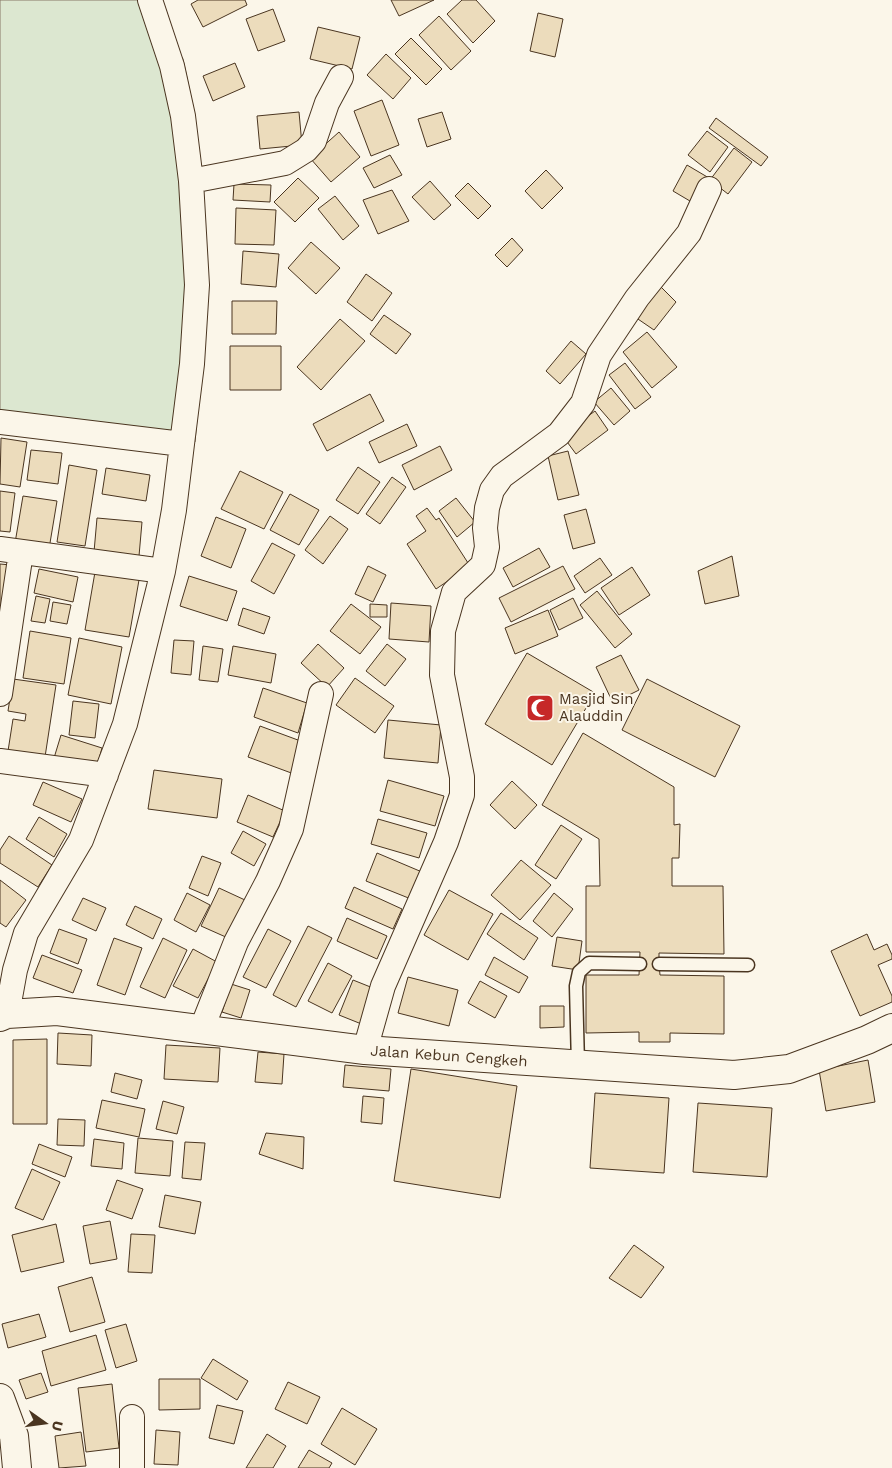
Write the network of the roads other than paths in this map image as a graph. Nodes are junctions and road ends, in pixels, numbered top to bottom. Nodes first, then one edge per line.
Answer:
1 (150, 0) edge
2 (341, 77) dead end
3 (190, 181) junction
4 (709, 189) dead end
5 (0, 422) edge
6 (182, 444) junction
7 (10, 550) edge
8 (163, 571) junction
9 (0, 694) edge
10 (321, 694) dead end
11 (0, 761) edge
12 (106, 775) junction
13 (640, 964) dead end
14 (659, 964) dead end
15 (748, 965) dead end
16 (3, 1016) edge
17 (202, 1028) junction
18 (892, 1028) edge
19 (365, 1050) junction
20 (578, 1065) junction
21 (0, 1398) edge
22 (132, 1417) dead end
23 (17, 1468) edge
24 (132, 1468) edge

1 - 3 street
2 - 3 street
3 - 6 street
4 - 19 street
5 - 6 street
6 - 8 street
7 - 8 street
7 - 9 street
8 - 12 street
10 - 17 street
11 - 12 street
12 - 16 street
13 - 20 lane
14 - 15 lane
16 - 17 street, Jalan Kebun Cengkeh
17 - 19 street, Jalan Kebun Cengkeh
18 - 20 street, Jalan Kebun Cengkeh
19 - 20 street, Jalan Kebun Cengkeh
21 - 23 street
22 - 24 street

